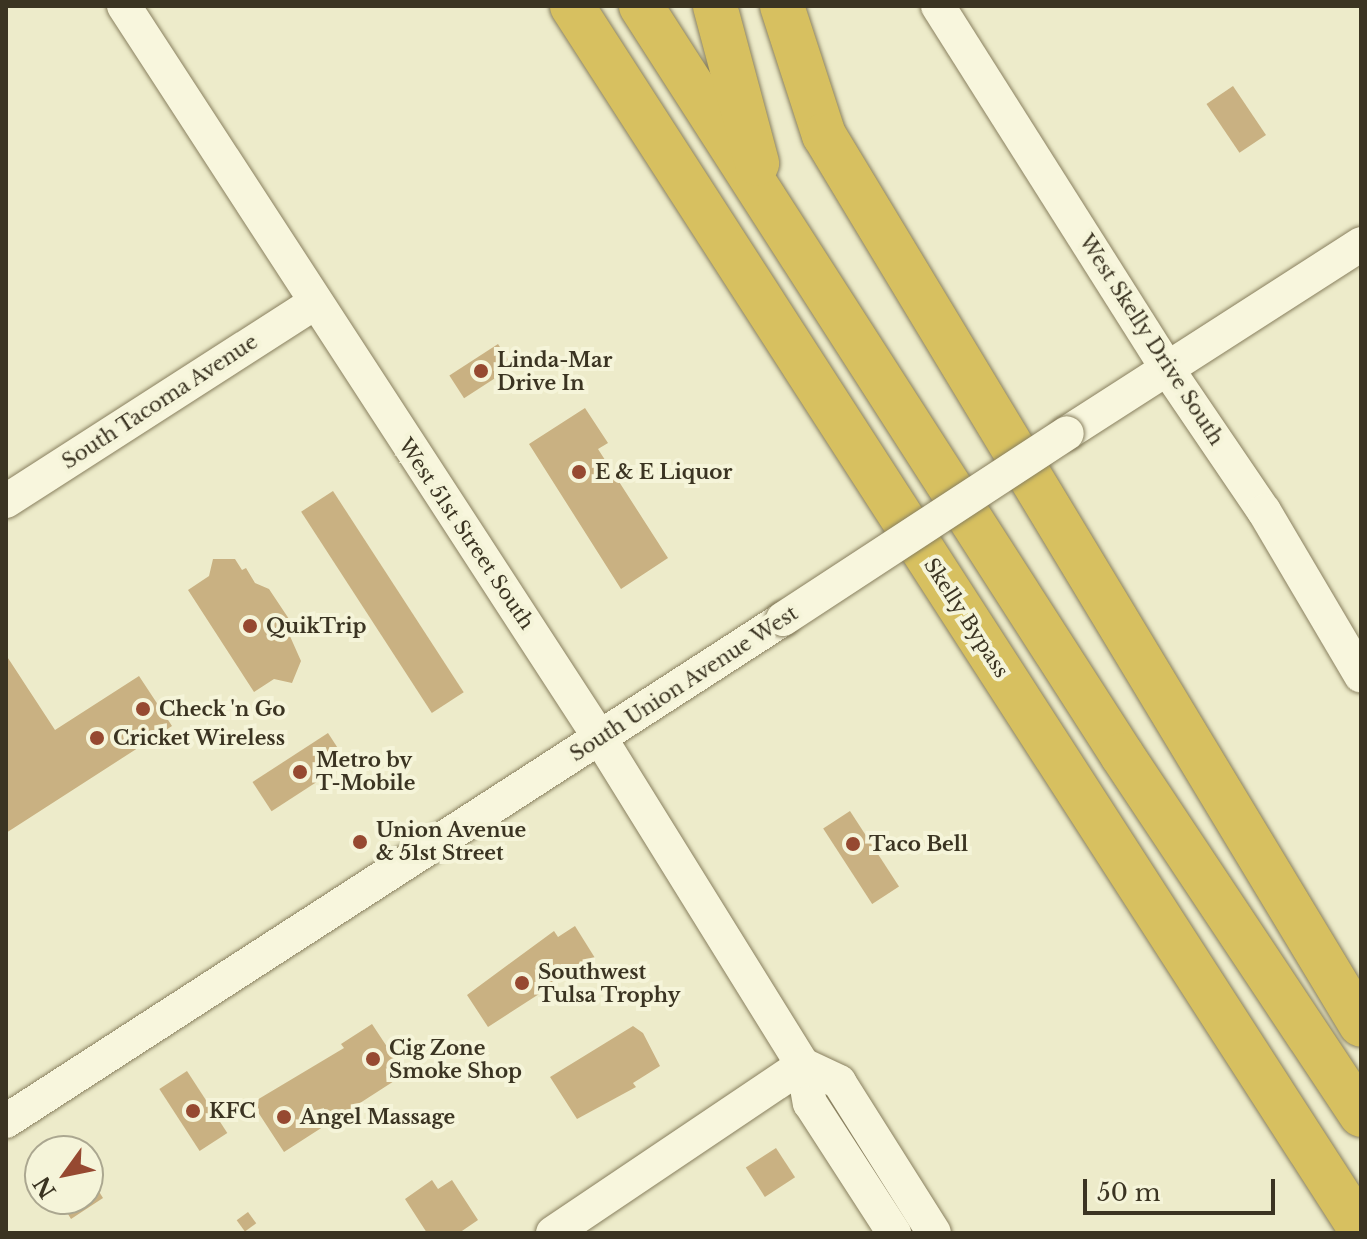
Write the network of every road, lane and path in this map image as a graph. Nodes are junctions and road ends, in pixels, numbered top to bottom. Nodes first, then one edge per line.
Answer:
1 (124, 6) edge
2 (572, 6) edge
3 (641, 6) edge
4 (715, 6) edge
5 (782, 6) edge
6 (938, 6) edge
7 (768, 204) junction
8 (1361, 244) edge
9 (315, 303) junction
10 (1168, 370) junction
11 (6, 501) edge
12 (1361, 676) edge
13 (600, 738) junction
14 (1361, 1025) edge
15 (803, 1065) junction
16 (1361, 1115) edge
17 (6, 1121) edge
18 (1361, 1230) edge
19 (553, 1233) edge
20 (894, 1233) edge
21 (934, 1233) edge

1 - 9 street, West 51st Street South
2 - 18 highway, Skelly Bypass
3 - 7 highway
4 - 7 highway
5 - 14 highway
6 - 10 street, West Skelly Drive South
7 - 16 highway
8 - 10 street, South Union Avenue West
9 - 11 street, South Tacoma Avenue
9 - 13 street, West 51st Street South
10 - 12 street, West Skelly Drive South
10 - 13 street, South Union Avenue West, bridge
13 - 15 street, West 51st Street South
13 - 17 street, South Union Avenue West
15 - 19 street
15 - 20 street, West 51st Street South
15 - 21 street

